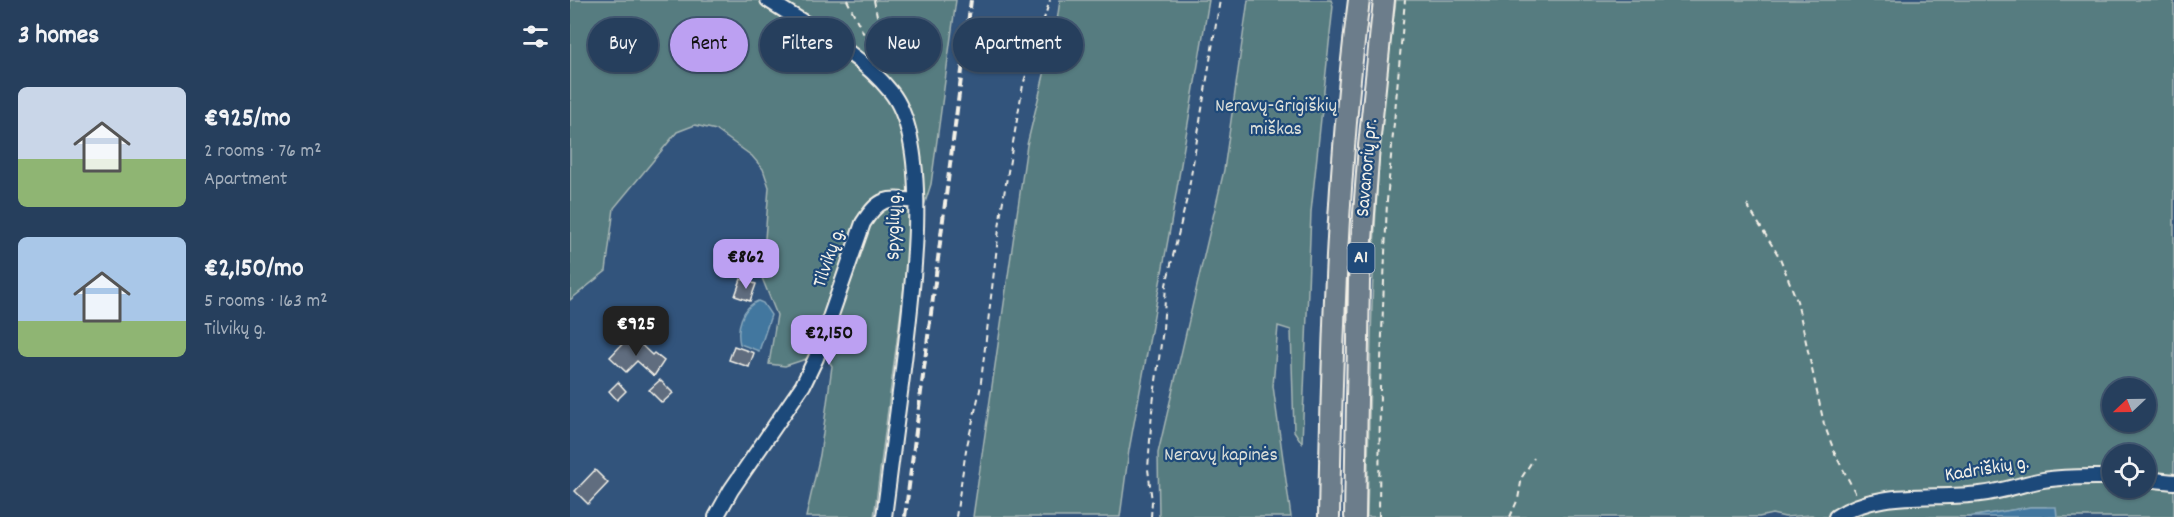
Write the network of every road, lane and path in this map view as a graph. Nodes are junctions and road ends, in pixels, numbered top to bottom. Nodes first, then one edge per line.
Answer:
1 (768, 0) edge
2 (847, 0) edge
3 (874, 0) edge
4 (1050, 0) edge
5 (1220, 0) edge
6 (1359, 0) edge
7 (1384, 0) edge
8 (1405, 0) edge
9 (866, 39) edge
10 (892, 92) junction
11 (916, 201) junction
12 (1747, 205) dead end
13 (1534, 458) dead end
14 (2102, 477) edge
15 (2156, 480) edge
16 (2174, 482) edge
17 (1862, 505) junction
18 (716, 517) edge
19 (884, 517) edge
20 (956, 517) edge
21 (1151, 517) edge
22 (1329, 517) edge
23 (1355, 517) edge
24 (1379, 517) edge
25 (1510, 517) edge
26 (1836, 517) edge

1 - 10 street, Spyglių g.
2 - 9 path
3 - 10 path
4 - 20 path
5 - 21 path
6 - 22 highway, A1
7 - 23 highway, Savanorių pr. / A1
8 - 24 path
10 - 11 street, Spyglių g.
11 - 18 street, Tilvikų g.
11 - 19 street, Spyglių g.
12 - 17 path
13 - 25 path
14 - 17 street, Kadriškių g.
15 - 16 street
17 - 26 street, Kadriškių g.

